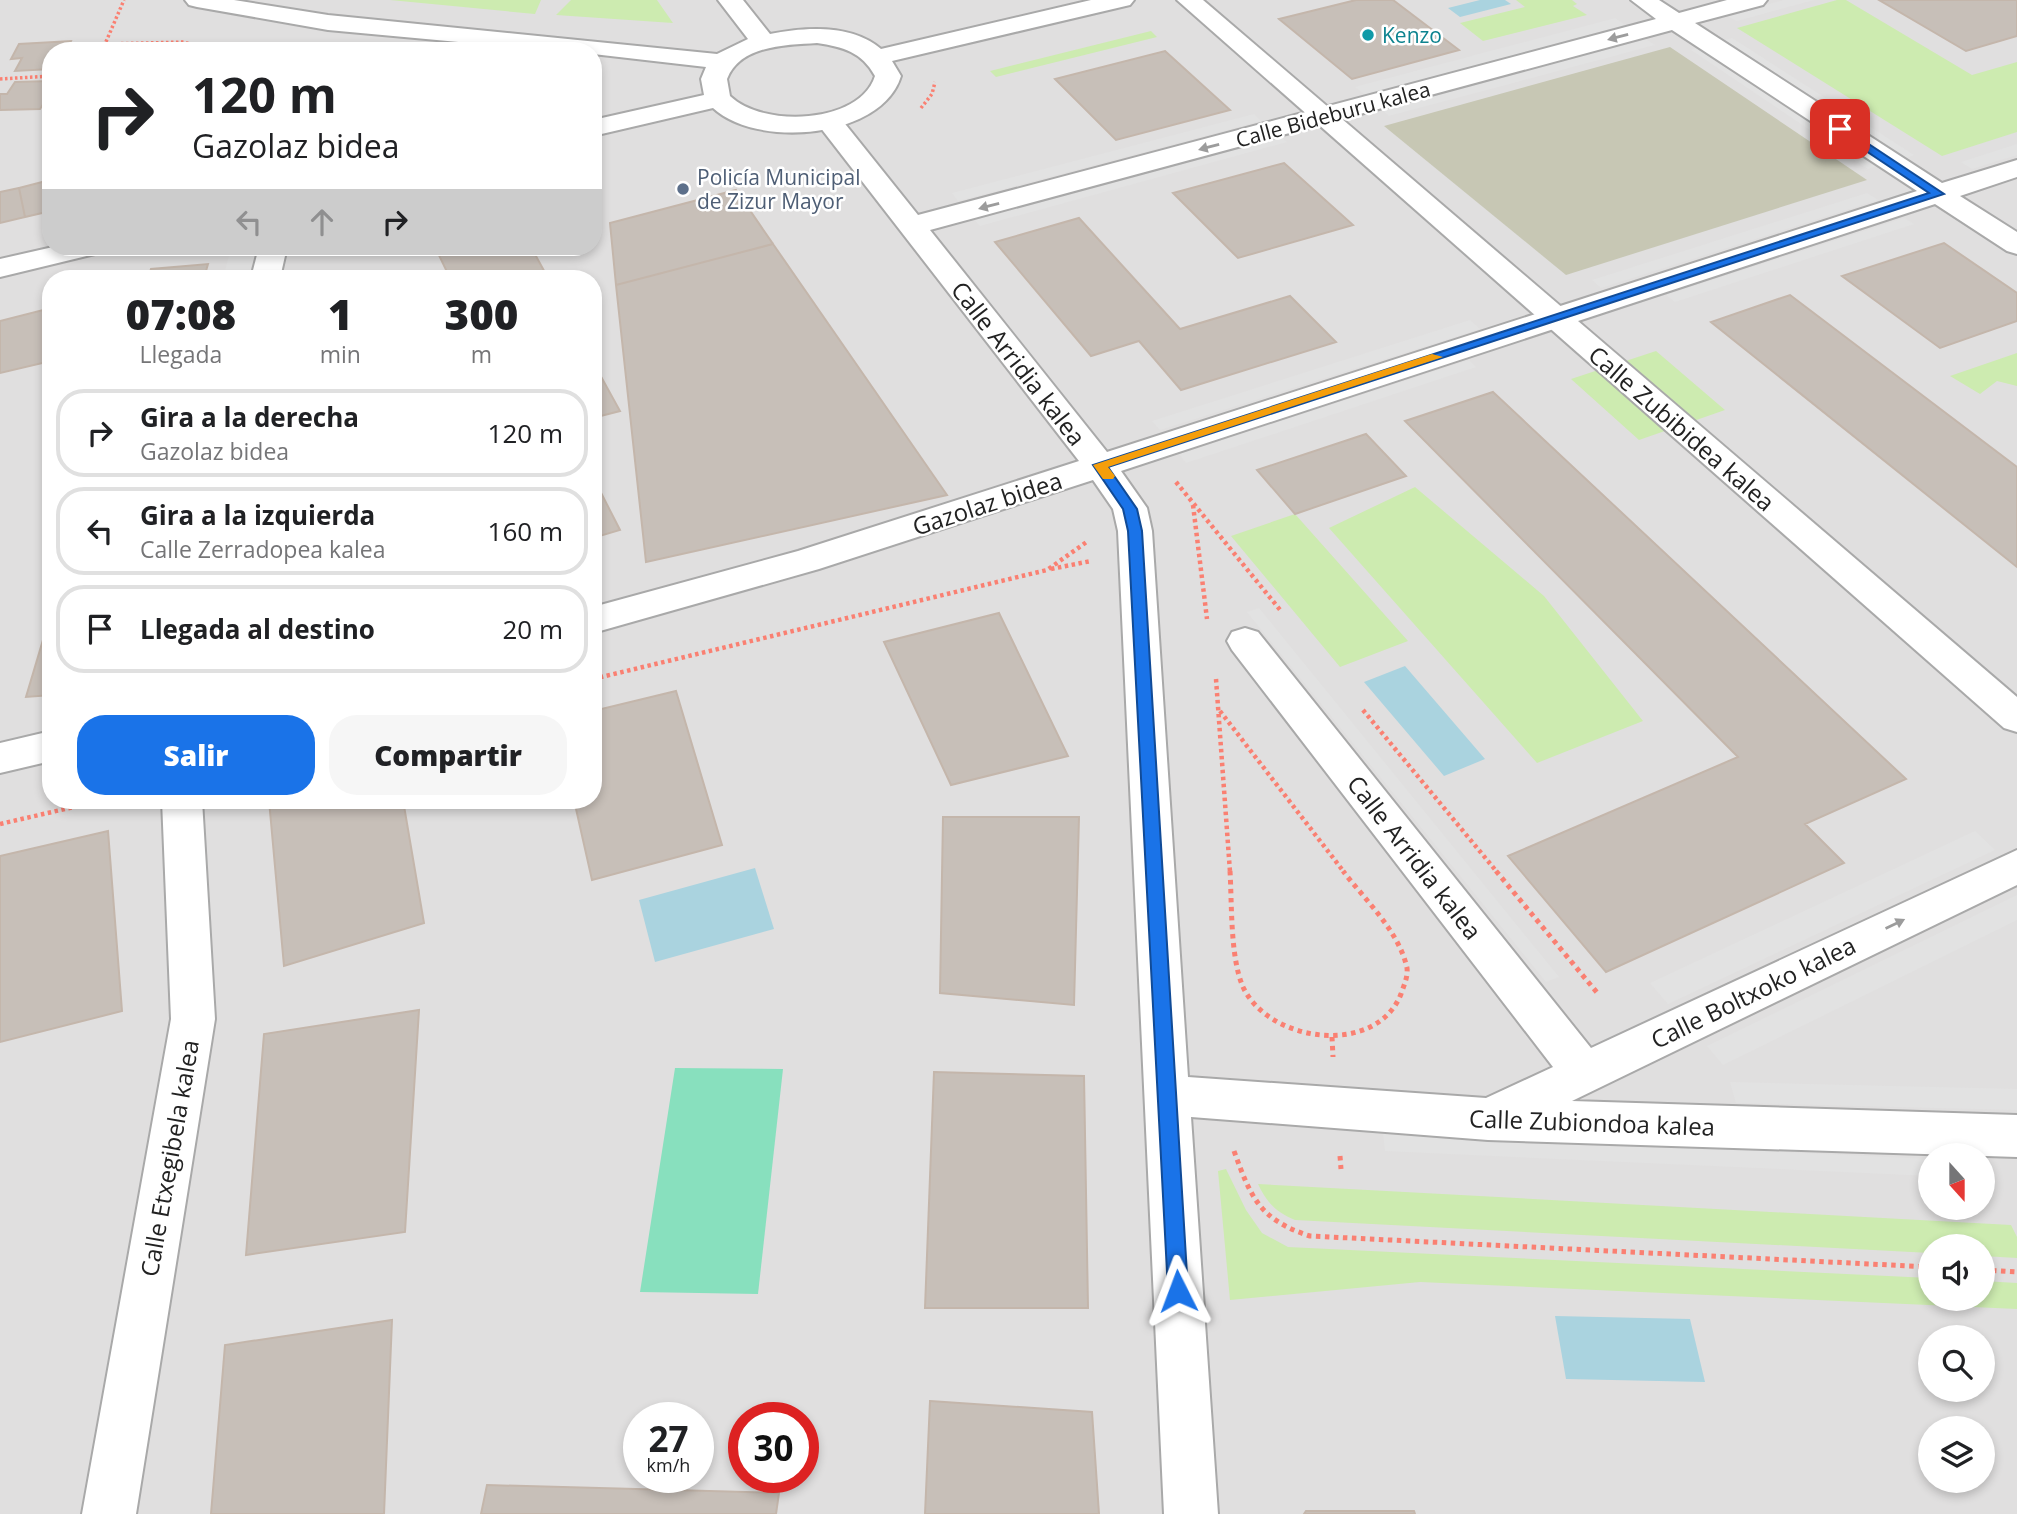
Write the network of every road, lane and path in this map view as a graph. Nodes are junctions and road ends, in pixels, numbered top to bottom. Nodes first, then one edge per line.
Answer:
1 (124, 0) edge
2 (197, 0) edge
3 (730, 0) edge
4 (1122, 0) edge
5 (1189, 0) edge
6 (1643, 0) edge
7 (1755, 0) edge
8 (1676, 22) junction
9 (763, 41) junction
10 (107, 42) edge
11 (542, 42) edge
12 (602, 47) edge
13 (879, 57) junction
14 (724, 62) junction
15 (42, 77) edge
16 (0, 79) edge
17 (719, 99) junction
18 (1325, 116) junction
19 (829, 121) junction
20 (602, 126) edge
21 (2017, 168) edge
22 (1938, 194) junction
23 (911, 226) junction
24 (2017, 245) edge
25 (51, 256) edge
26 (0, 268) edge
27 (1555, 318) junction
28 (1100, 465) junction
29 (1172, 476) dead end
30 (1193, 505) junction
31 (1090, 539) dead end
32 (602, 618) edge
33 (1290, 622) dead end
34 (1227, 635) joint
35 (1214, 670) dead end
36 (602, 677) edge
37 (1361, 707) dead end
38 (1220, 712) junction
39 (2017, 718) edge
40 (42, 748) edge
41 (0, 758) edge
42 (65, 809) edge
43 (182, 809) edge
44 (0, 824) edge
45 (2017, 866) edge
46 (1600, 995) dead end
47 (1584, 1073) junction
48 (1167, 1096) junction
49 (1488, 1119) junction
50 (2017, 1136) edge
51 (1232, 1147) dead end
52 (1918, 1266) edge
53 (1995, 1271) edge
54 (2017, 1272) edge
55 (108, 1514) edge
56 (1191, 1514) edge

1 - 10 path
2 - 11 street
3 - 9 street
4 - 13 street
5 - 18 street, Calle Zubibidea kalea
6 - 8 street
7 - 8 street, Calle Bideburu kalea
8 -> 18 street, Calle Bideburu kalea
8 - 22 street
9 - 13 street
9 - 14 street
12 - 14 street
13 - 19 street
14 - 17 street
15 - 16 path
17 - 19 street
17 - 20 street
18 -> 23 street, Calle Bideburu kalea
18 - 27 street, Calle Zubibidea kalea
19 - 23 street, Calle Arridia kalea
21 - 22 street, Gazolaz bidea
22 - 24 street
22 - 27 street, Gazolaz bidea
23 - 28 street, Calle Arridia kalea
25 - 26 street
27 - 28 street, Gazolaz bidea
27 - 39 street, Calle Zubibidea kalea
28 - 32 street, Gazolaz bidea
28 - 48 street, Calle Arridia kalea
29 - 30 path
30 - 33 path
30 - 34 path
31 - 36 path
34 - 47 street, Calle Arridia kalea
35 - 38 path
37 - 46 path
38 - 38 path
40 - 41 street
42 - 44 path
43 - 55 street, Calle Etxegibela kalea
47 -> 45 street, Calle Boltxoko kalea
47 - 49 street, Calle Boltxoko kalea
48 - 49 street, Calle Zubiondoa kalea
48 - 56 street, Calle Arridia kalea
49 - 50 street, Calle Zubiondoa kalea
51 - 52 path
53 - 54 path

